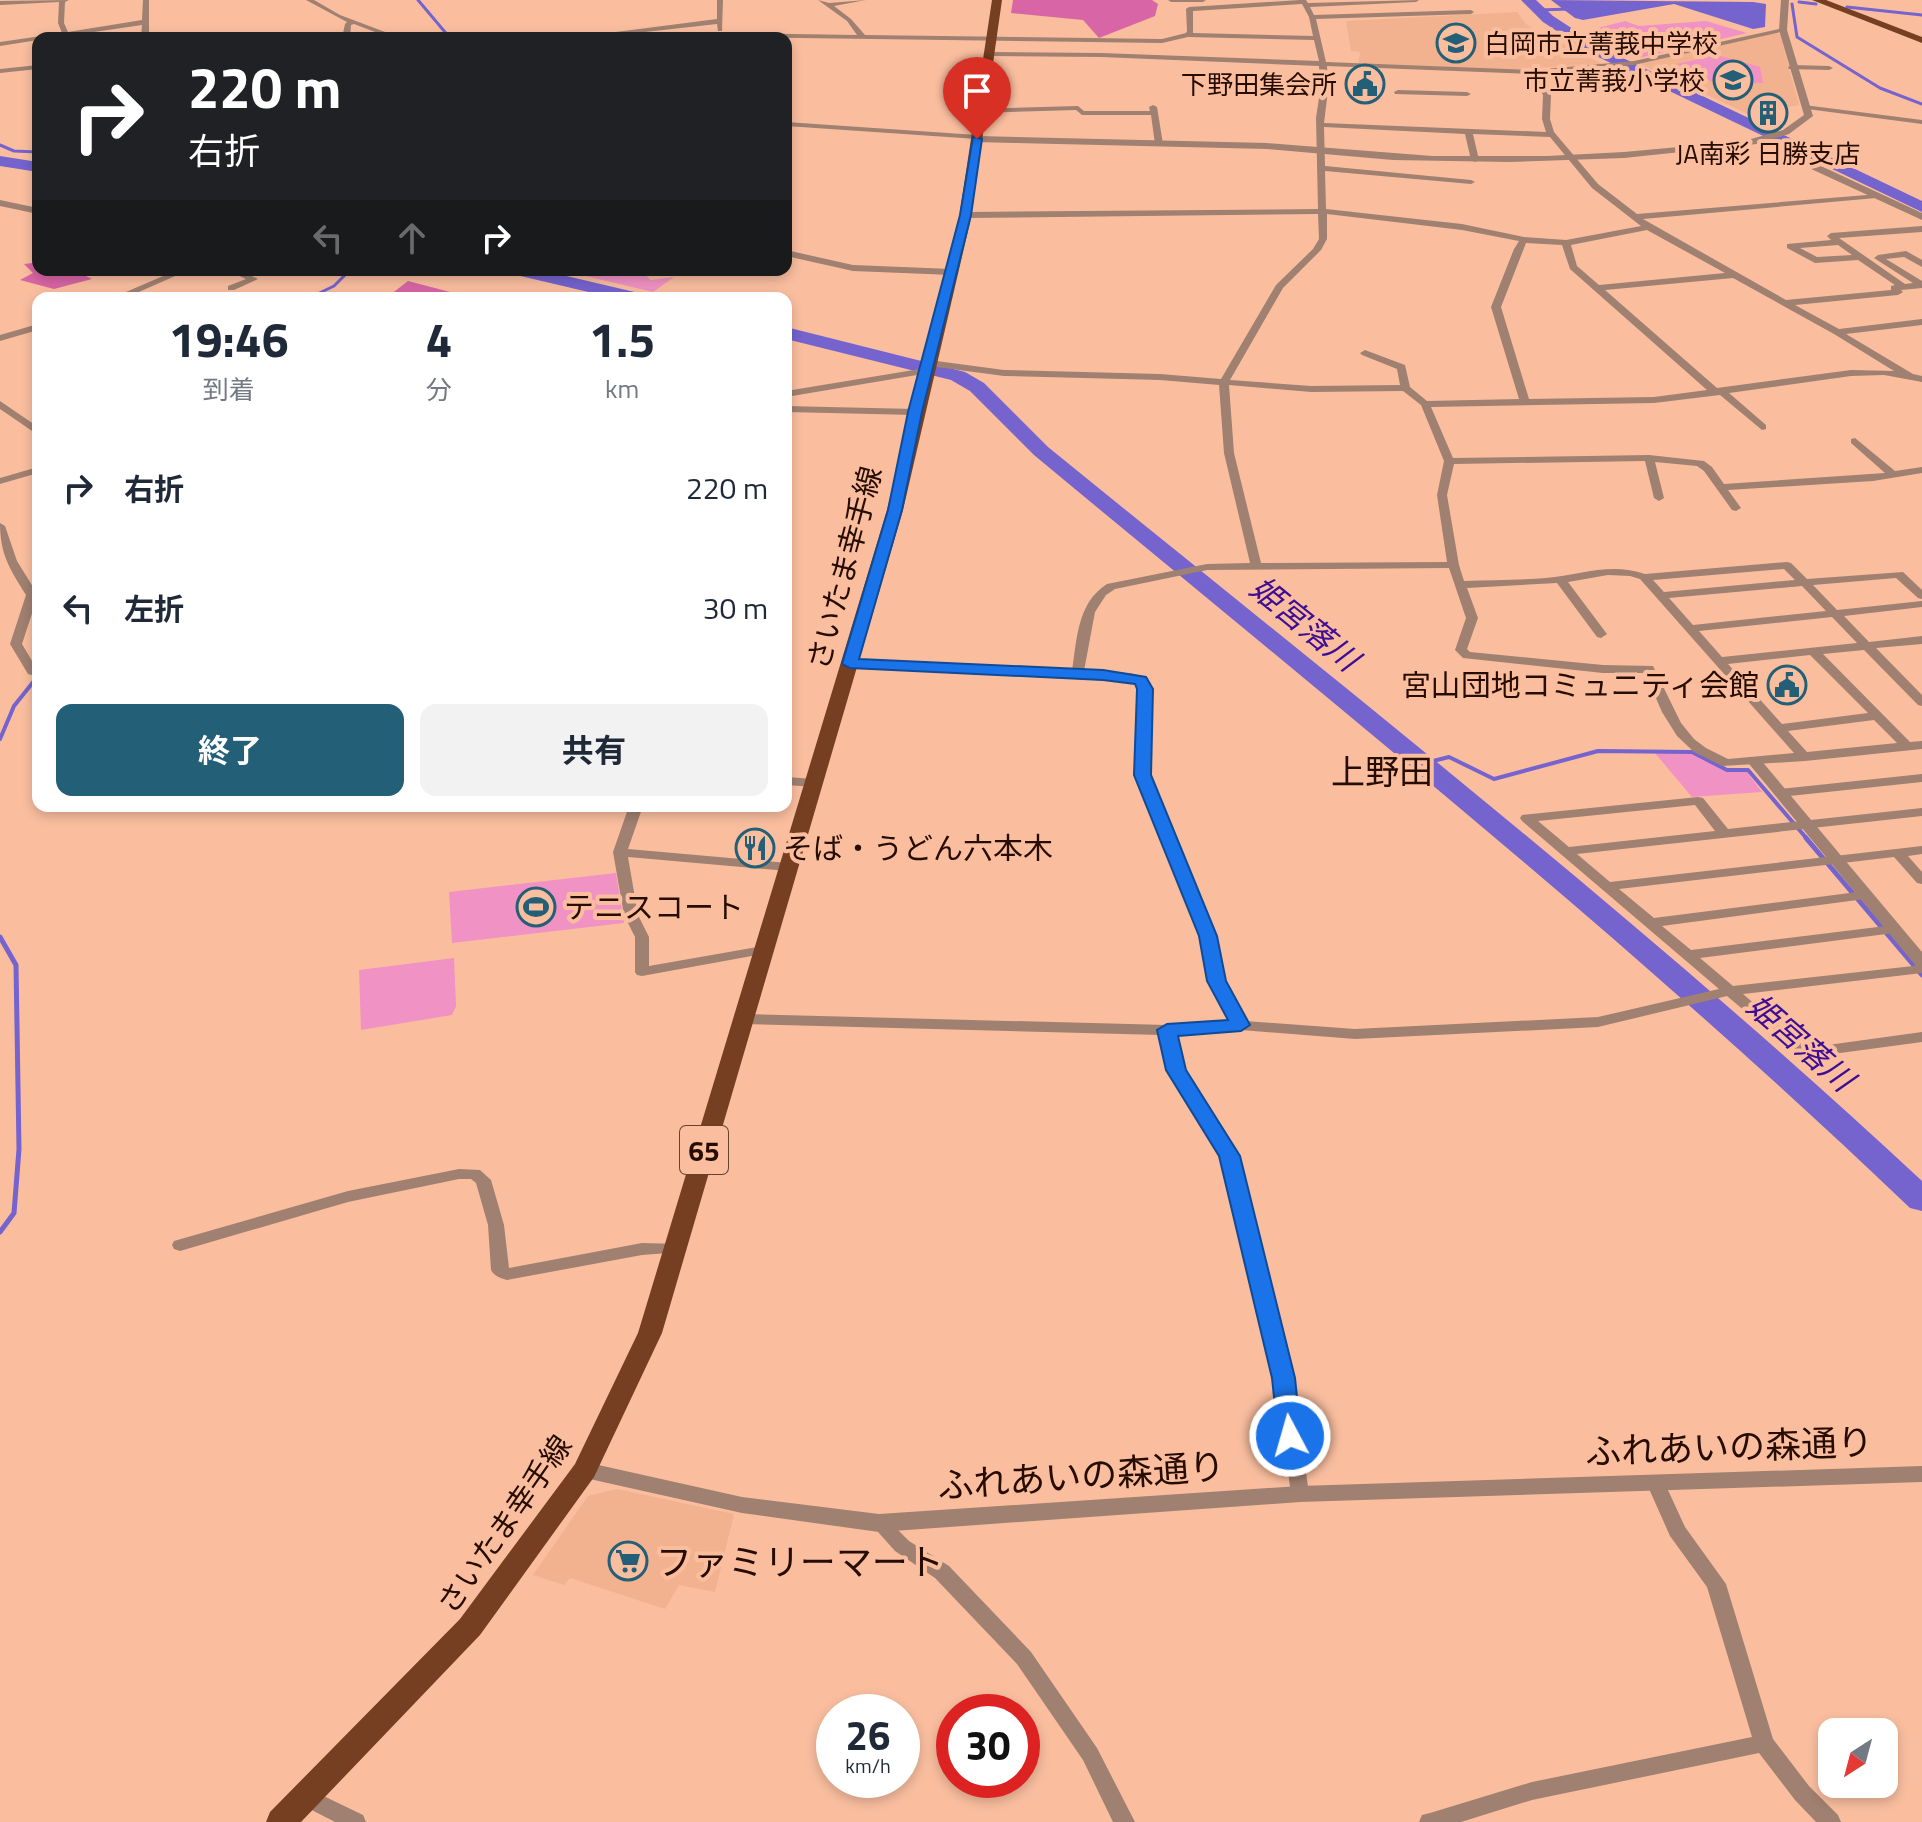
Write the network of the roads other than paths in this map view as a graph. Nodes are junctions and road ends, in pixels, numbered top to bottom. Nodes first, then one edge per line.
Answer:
1 (64, 0) edge
2 (146, 0) edge
3 (309, 0) edge
4 (720, 0) edge
5 (863, 0) edge
6 (997, 0) edge
7 (1171, 0) edge
8 (1211, 0) edge
9 (1218, 0) edge
10 (1416, 0) edge
11 (1785, 0) edge
12 (1817, 0) edge
13 (1305, 2) edge
14 (0, 3) edge
15 (824, 3) edge
16 (1189, 9) junction
17 (1222, 9) junction
18 (1394, 9) dead end
19 (1312, 17) junction
20 (721, 21) junction
21 (145, 22) junction
22 (353, 22) junction
23 (673, 26) junction
24 (1783, 30) junction
25 (65, 32) joint
26 (145, 32) edge
27 (347, 32) edge
28 (380, 32) edge
29 (623, 32) edge
30 (675, 32) edge
31 (720, 32) edge
32 (1188, 35) junction
33 (792, 36) edge
34 (862, 36) junction
35 (989, 37) junction
36 (32, 38) edge
37 (1317, 38) junction
38 (1922, 40) edge
39 (1162, 41) junction
40 (0, 44) edge
41 (987, 54) junction
42 (1172, 59) junction
43 (1323, 64) junction
44 (1792, 67) junction
45 (32, 68) edge
46 (1426, 68) junction
47 (1829, 68) dead end
48 (0, 71) edge
49 (1533, 72) junction
50 (1430, 93) junction
51 (1467, 94) dead end
52 (1399, 96) dead end
53 (1807, 107) junction
54 (978, 111) junction
55 (1922, 122) edge
56 (792, 124) edge
57 (1320, 125) junction
58 (1468, 131) junction
59 (1553, 135) junction
60 (977, 138) junction
61 (1761, 140) junction
62 (1159, 144) junction
63 (1321, 150) junction
64 (1573, 158) junction
65 (1475, 160) junction
66 (1322, 168) junction
67 (1471, 182) dead end
68 (1876, 196) junction
69 (0, 203) edge
70 (32, 210) edge
71 (1322, 211) junction
72 (966, 215) junction
73 (1636, 217) junction
74 (1922, 217) edge
75 (1648, 227) junction
76 (1922, 229) edge
77 (1524, 240) junction
78 (1838, 242) junction
79 (1566, 243) junction
80 (792, 254) edge
81 (1858, 257) junction
82 (1922, 264) edge
83 (952, 272) junction
84 (1735, 275) junction
85 (170, 276) edge
86 (246, 276) edge
87 (1922, 285) edge
88 (1903, 287) junction
89 (231, 288) dead end
90 (1598, 288) junction
91 (132, 292) edge
92 (1786, 303) junction
93 (1922, 322) edge
94 (32, 329) edge
95 (1837, 332) junction
96 (0, 338) edge
97 (1365, 353) dead end
98 (927, 369) junction
99 (1918, 379) edge
100 (1224, 382) junction
101 (1405, 388) junction
102 (1719, 392) junction
103 (792, 393) edge
104 (1525, 403) junction
105 (0, 404) edge
106 (1425, 404) junction
107 (792, 409) edge
108 (915, 412) junction
109 (1762, 427) dead end
110 (32, 428) edge
111 (1855, 441) dead end
112 (1649, 458) junction
113 (1449, 461) junction
114 (1922, 470) edge
115 (32, 472) edge
116 (1892, 474) junction
117 (0, 481) edge
118 (1721, 487) junction
119 (1659, 498) dead end
120 (1736, 508) dead end
121 (0, 526) edge
122 (5, 563) edge
123 (1453, 565) junction
124 (1256, 567) junction
125 (1644, 577) junction
126 (1560, 579) junction
127 (1803, 582) junction
128 (1460, 585) junction
129 (1659, 596) junction
130 (1922, 596) edge
131 (1922, 604) edge
132 (1834, 614) junction
133 (1689, 629) junction
134 (1601, 634) dead end
135 (1920, 643) edge
136 (1864, 646) junction
137 (1813, 651) junction
138 (1719, 661) junction
139 (850, 664) junction
140 (32, 671) dead end
141 (1077, 674) junction
142 (1922, 702) edge
143 (1877, 716) junction
144 (1779, 728) junction
145 (1922, 745) edge
146 (1907, 746) junction
147 (1805, 757) junction
148 (1755, 762) junction
149 (1922, 778) edge
150 (792, 781) edge
151 (814, 783) junction
152 (1780, 793) junction
153 (634, 812) edge
154 (1922, 812) edge
155 (1806, 824) junction
156 (1724, 833) junction
157 (1922, 850) edge
158 (1566, 851) junction
159 (620, 852) junction
160 (1898, 853) junction
161 (1836, 860) junction
162 (788, 867) junction
163 (1922, 880) edge
164 (1607, 886) junction
165 (1865, 895) junction
166 (1651, 923) junction
167 (1894, 929) junction
168 (763, 950) junction
169 (1688, 955) junction
170 (1922, 962) edge
171 (1922, 969) edge
172 (1726, 993) junction
173 (742, 1019) junction
174 (1241, 1025) junction
175 (1167, 1030) junction
176 (1922, 1037) edge
177 (180, 1245) dead end
178 (675, 1248) junction
179 (585, 1470) junction
180 (1922, 1474) edge
181 (1655, 1482) junction
182 (1300, 1494) junction
183 (879, 1523) junction
184 (1764, 1743) junction
185 (307, 1797) junction
186 (281, 1822) edge
187 (355, 1822) edge
188 (1124, 1822) edge
189 (1430, 1822) edge
190 (1830, 1822) edge

1 - 14 street
1 - 25 street
2 - 21 street
3 - 22 street
4 - 20 street
5 - 15 street
6 - 35 main road, さいたま幸手線 / 65
7 - 8 street
7 - 16 street
9 - 17 street
10 - 13 street
11 - 24 street
12 - 38 main road
13 - 17 street
13 - 19 street
15 - 34 street
16 - 17 street
16 - 32 street
18 - 19 street
19 - 37 street
20 - 23 street
20 - 31 street
21 - 25 street
21 - 26 street
22 - 27 street
22 - 28 street
23 - 29 street
23 - 30 street
24 - 44 street
24 - 49 street
32 - 37 street
32 - 39 street
33 - 34 street
34 - 35 street
35 - 39 street
35 - 41 main road, さいたま幸手線 / 65
36 - 40 street
37 - 43 street
39 - 42 street
41 - 42 street
41 - 54 main road, さいたま幸手線 / 65
42 - 43 street
43 - 46 street
43 - 57 street
44 - 47 street
44 - 53 street
45 - 48 street
46 - 49 street
46 - 50 street
49 - 59 street
50 - 51 street
50 - 52 street
53 - 55 street
53 - 61 street
54 - 60 main road, さいたま幸手線 / 65
54 - 62 street
56 - 60 street
57 - 58 street
57 - 63 street
58 - 59 street
58 - 65 street
59 - 64 street
60 - 62 street
60 - 72 main road, さいたま幸手線 / 65
61 - 64 street
61 - 68 street
62 - 63 street
63 - 65 street
63 - 66 street
64 - 65 street
64 - 73 street
66 - 67 street
66 - 71 street
68 - 73 street
68 - 74 street
69 - 70 street
71 - 72 street
71 - 77 street
71 - 100 street
72 - 83 main road, さいたま幸手線 / 65
73 - 75 street
75 - 79 street
75 - 84 street
76 - 78 street
77 - 79 street
77 - 104 street
78 - 81 street
78 - 81 street
79 - 90 street
80 - 83 street
81 - 88 street
82 - 87 street
83 - 98 main road, さいたま幸手線 / 65
84 - 90 street
84 - 92 street
85 - 91 street
86 - 89 street
87 - 88 street
88 - 92 street
90 - 102 street
92 - 95 street
93 - 95 street
94 - 96 street
95 - 99 street
97 - 101 street
98 - 100 street
98 - 103 street
98 - 108 main road, さいたま幸手線 / 65
99 - 102 street
100 - 101 street
100 - 124 street
101 - 106 street
102 - 104 street
102 - 109 street
104 - 106 street
105 - 110 street
106 - 113 street
107 - 108 street
108 - 139 main road, さいたま幸手線 / 65
111 - 116 street
112 - 113 street
112 - 118 street
112 - 119 street
113 - 123 street
114 - 116 street
115 - 117 street
116 - 118 street
118 - 120 street
121 - 122 street
122 - 140 street
123 - 124 street
123 - 128 street
124 - 141 street
125 - 126 street
125 - 127 street
125 - 129 street
126 - 128 street
126 - 134 street
127 - 129 street
127 - 130 street
127 - 132 street
128 - 148 street
129 - 133 street
131 - 132 street
132 - 133 street
132 - 136 street
133 - 138 street
135 - 136 street
136 - 137 street
136 - 142 street
137 - 138 street
137 - 143 street
138 - 144 street
139 - 141 street
139 - 151 main road, さいたま幸手線 / 65
141 - 174 street
143 - 144 street
143 - 146 street
144 - 147 street
145 - 146 street
146 - 147 street
147 - 148 street
148 - 152 street
149 - 152 street
150 - 151 street
151 - 162 main road, さいたま幸手線 / 65
152 - 155 street
153 - 159 street
154 - 155 street
155 - 156 street
155 - 161 street
156 - 158 street
156 - 158 street
157 - 160 street
158 - 164 street
159 - 162 street
159 - 168 street
160 - 161 street
160 - 163 street
161 - 164 street
161 - 165 street
162 - 168 main road, さいたま幸手線 / 65
164 - 166 street
165 - 166 street
165 - 167 street
166 - 169 street
167 - 169 street
167 - 170 street
168 - 173 main road, さいたま幸手線 / 65
169 - 172 street
171 - 172 street
172 - 174 street
172 - 176 street
173 - 175 street
173 - 178 main road, さいたま幸手線 / 65
174 - 175 street
175 - 182 street
177 - 178 street
178 - 179 main road, さいたま幸手線 / 65
179 - 183 street, ふれあいの森通り
179 - 185 main road, さいたま幸手線 / 65
180 - 181 street, ふれあいの森通り
181 - 182 street, ふれあいの森通り
181 - 184 street
182 - 183 street, ふれあいの森通り
183 - 188 street
184 - 189 street
184 - 190 street
185 - 186 main road, さいたま幸手線 / 65
185 - 187 street

